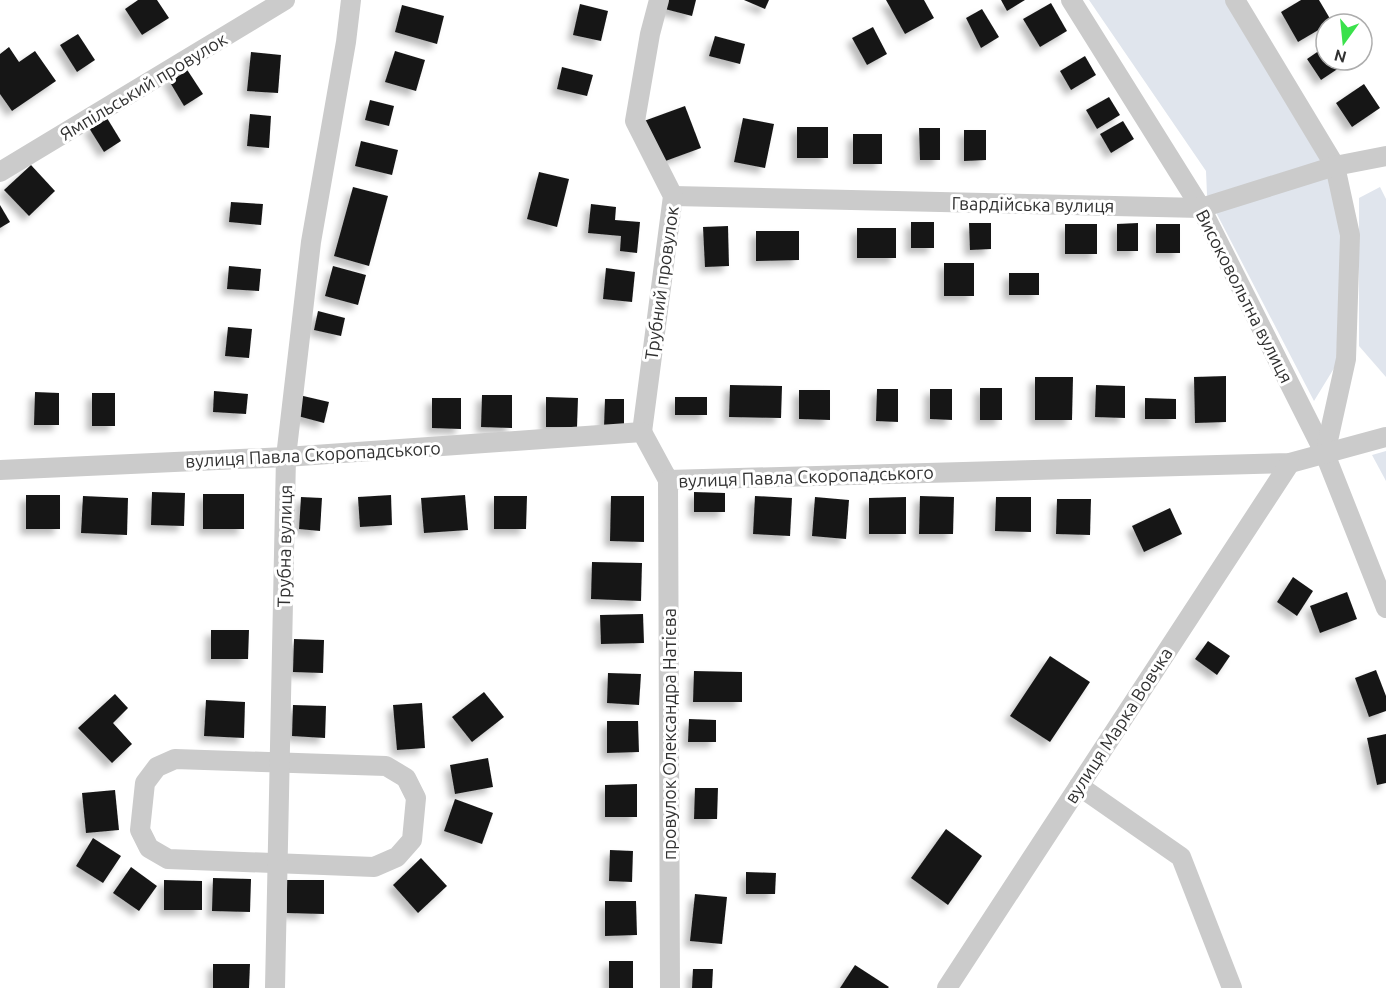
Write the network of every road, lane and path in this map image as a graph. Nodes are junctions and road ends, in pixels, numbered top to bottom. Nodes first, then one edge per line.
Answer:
1 (285, 0) edge
2 (351, 0) edge
3 (659, 0) edge
4 (1071, 0) edge
5 (1234, 0) edge
6 (1386, 156) edge
7 (1335, 166) junction
8 (0, 172) edge
9 (673, 196) junction
10 (1201, 208) junction
11 (642, 432) junction
12 (1386, 437) edge
13 (1325, 454) junction
14 (286, 457) junction
15 (1290, 462) junction
16 (0, 470) edge
17 (668, 480) junction
18 (1386, 608) edge
19 (280, 764) junction
20 (1079, 786) junction
21 (278, 864) junction
22 (275, 988) edge
23 (670, 988) edge
24 (947, 988) edge
25 (1232, 988) edge

1 - 8 street, Ямпільський провулок
2 - 14 street, Трубна вулиця
3 - 9 street, Трубний провулок
4 - 10 street, Високовольтна вулиця
5 - 7 street
6 - 7 street, Гвардійська вулиця
7 - 10 street, Гвардійська вулиця
7 - 13 street
9 - 10 street, Гвардійська вулиця
9 - 11 street, Трубний провулок
10 - 13 street, Високовольтна вулиця
11 - 14 street, вулиця Павла Скоропадського
11 - 17 street, вулиця Павла Скоропадського
12 - 13 street, вулиця Павла Скоропадського
13 - 15 street, вулиця Павла Скоропадського
13 - 18 street, Високовольтна вулиця
14 - 16 street, вулиця Павла Скоропадського
14 - 19 street, Трубна вулиця
15 - 17 street, вулиця Павла Скоропадського
15 - 20 street, вулиця Марка Вовчка
17 - 23 street, провулок Олександра Натієва
19 - 21 street, Трубна вулиця
19 - 21 street
19 - 21 street
20 - 24 street, вулиця Марка Вовчка
20 - 25 street
21 - 22 street, Трубна вулиця

